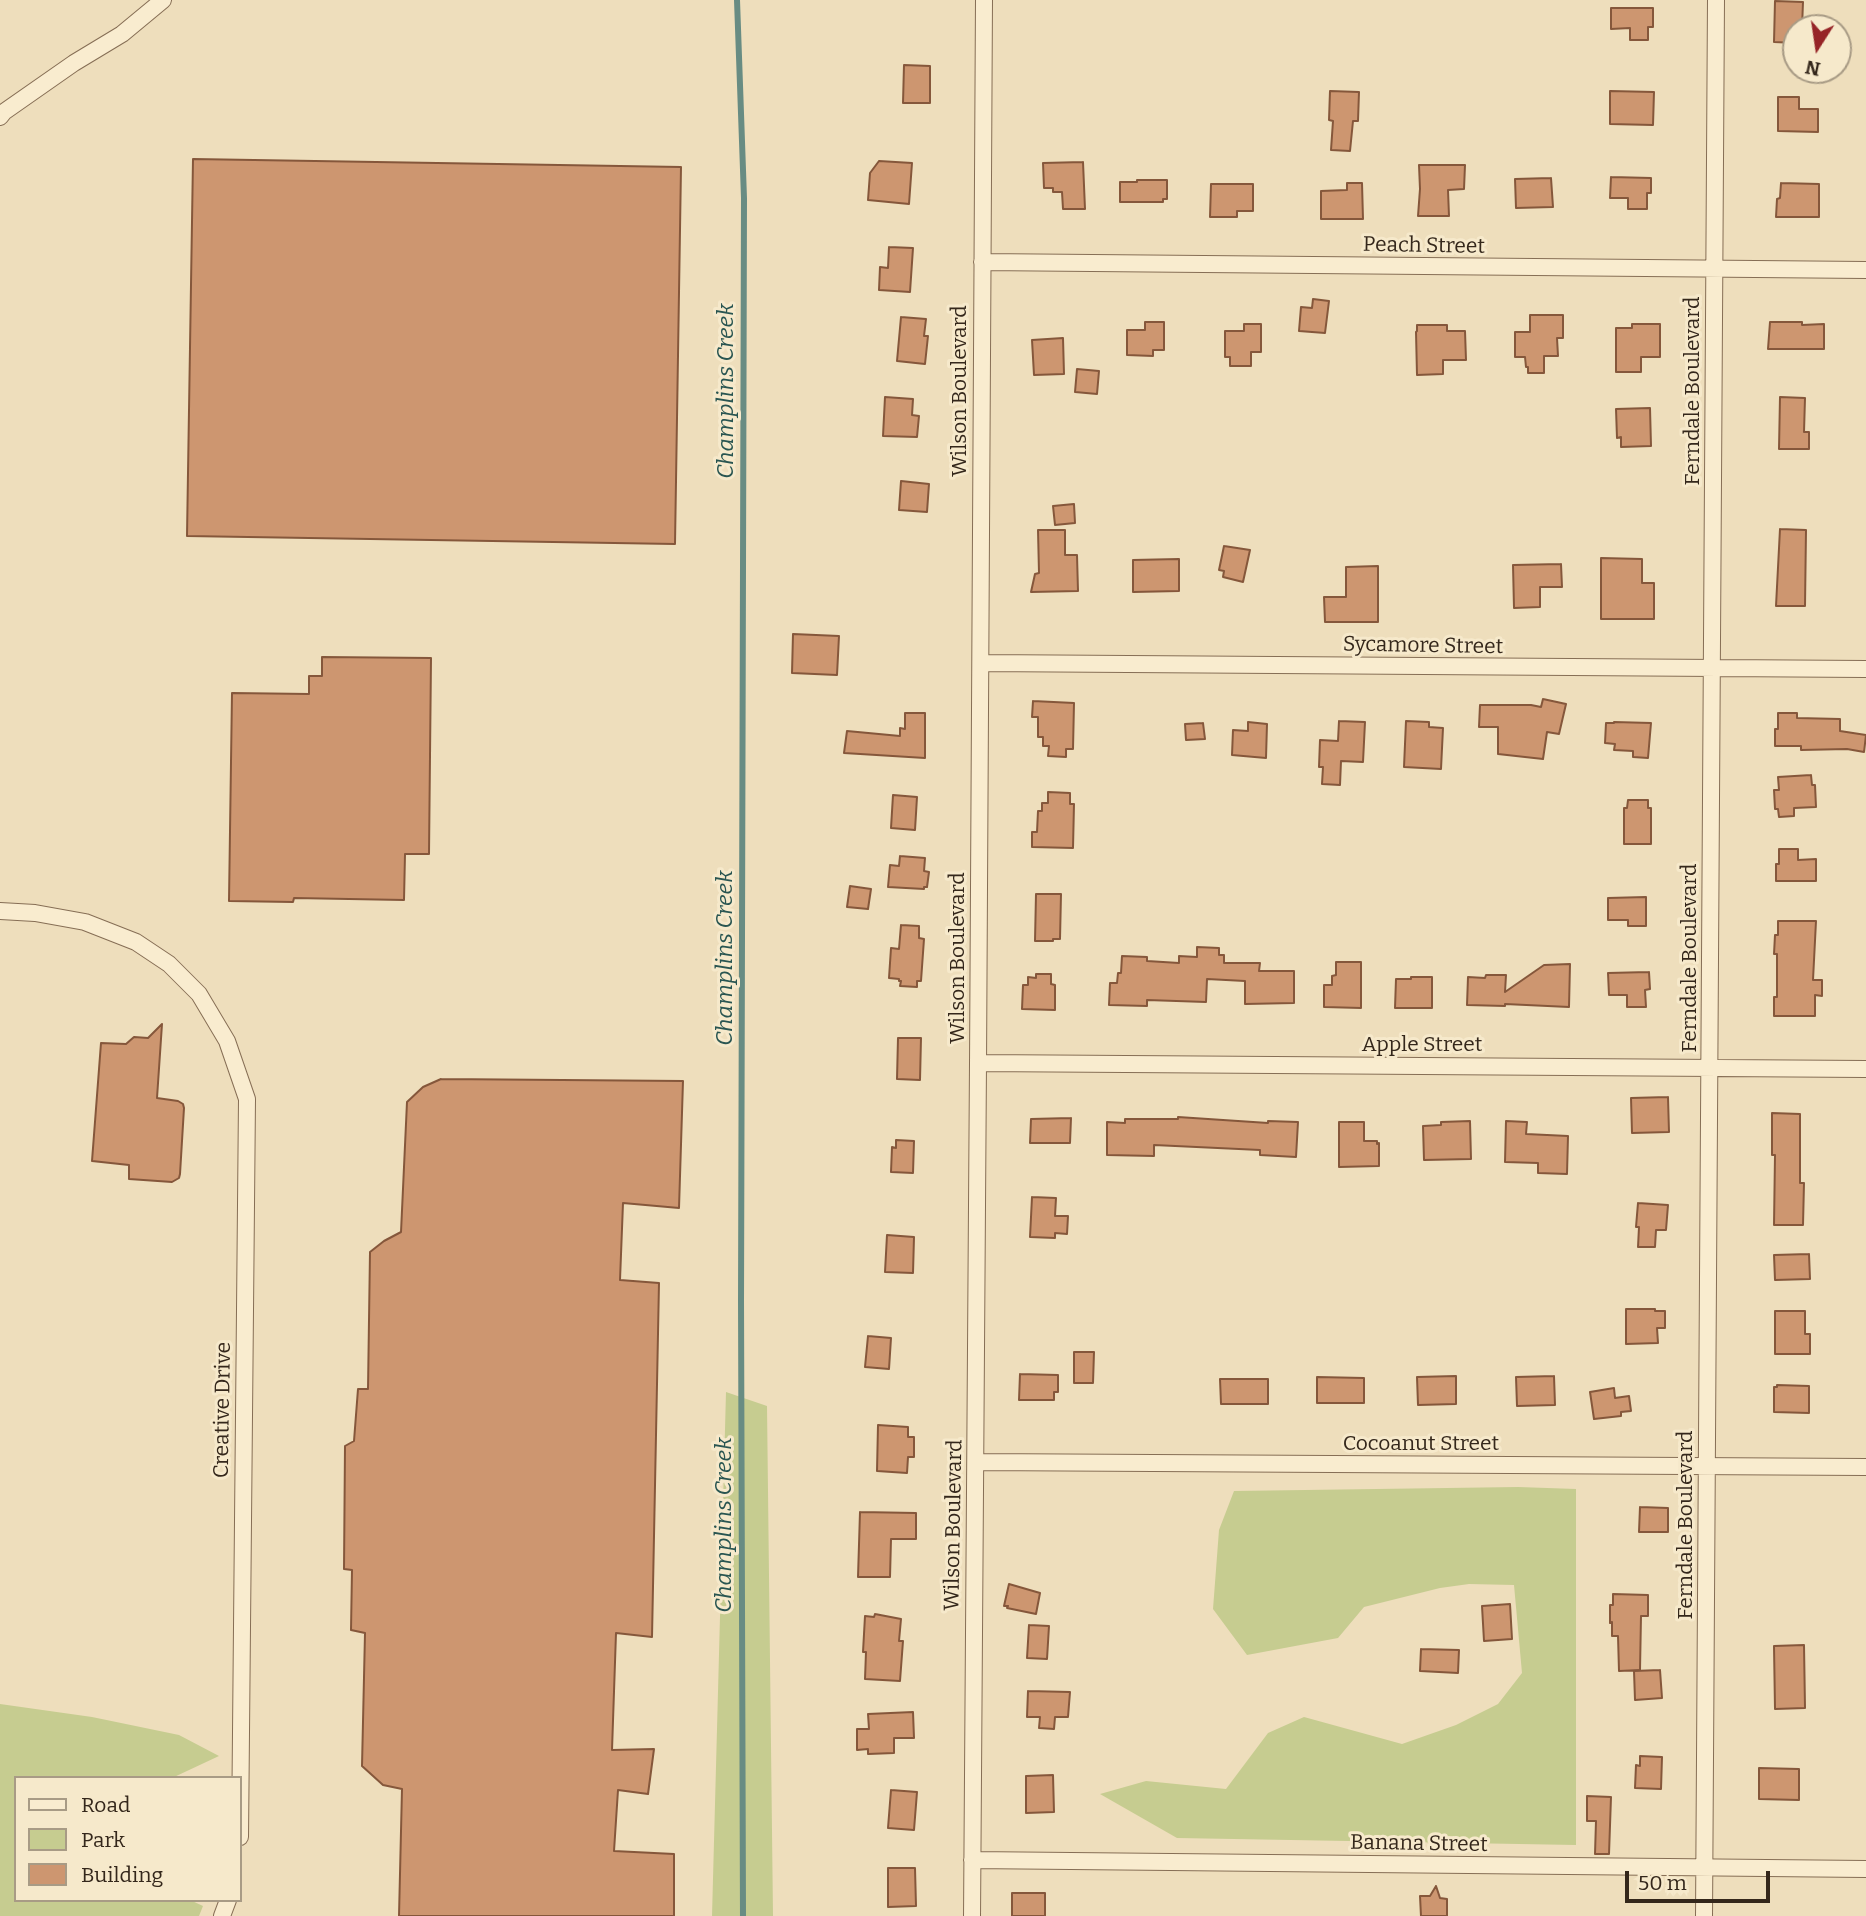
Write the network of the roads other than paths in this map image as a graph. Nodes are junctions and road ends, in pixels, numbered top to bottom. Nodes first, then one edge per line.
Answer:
1 (163, 0) edge
2 (984, 0) edge
3 (1716, 0) edge
4 (0, 117) edge
5 (982, 262) junction
6 (1715, 269) junction
7 (1866, 270) edge
8 (981, 663) junction
9 (1713, 669) junction
10 (1866, 669) edge
11 (0, 911) edge
12 (978, 1063) junction
13 (1710, 1068) junction
14 (1866, 1069) edge
15 (976, 1462) junction
16 (1708, 1466) junction
17 (1866, 1467) edge
18 (241, 1776) edge
19 (972, 1860) junction
20 (1704, 1868) junction
21 (1866, 1869) edge
22 (972, 1916) edge
23 (1704, 1916) edge

1 - 4 street
2 - 5 street, Wilson Boulevard
3 - 6 street, Ferndale Boulevard
5 - 6 street, Peach Street
5 - 8 street, Wilson Boulevard
6 - 7 street, Peach Street
6 - 9 street, Ferndale Boulevard
8 - 9 street, Sycamore Street
8 - 12 street, Wilson Boulevard
9 - 10 street, Sycamore Street
9 - 13 street, Ferndale Boulevard
11 - 18 street, Creative Drive
12 - 13 street, Apple Street
12 - 15 street, Wilson Boulevard
13 - 14 street, Apple Street
13 - 16 street, Ferndale Boulevard
15 - 16 street, Cocoanut Street
15 - 19 street, Wilson Boulevard
16 - 17 street, Cocoanut Street
16 - 20 street, Ferndale Boulevard
19 - 20 street, Banana Street
19 - 22 street, Wilson Boulevard
20 - 21 street, Banana Street
20 - 23 street, Ferndale Boulevard

